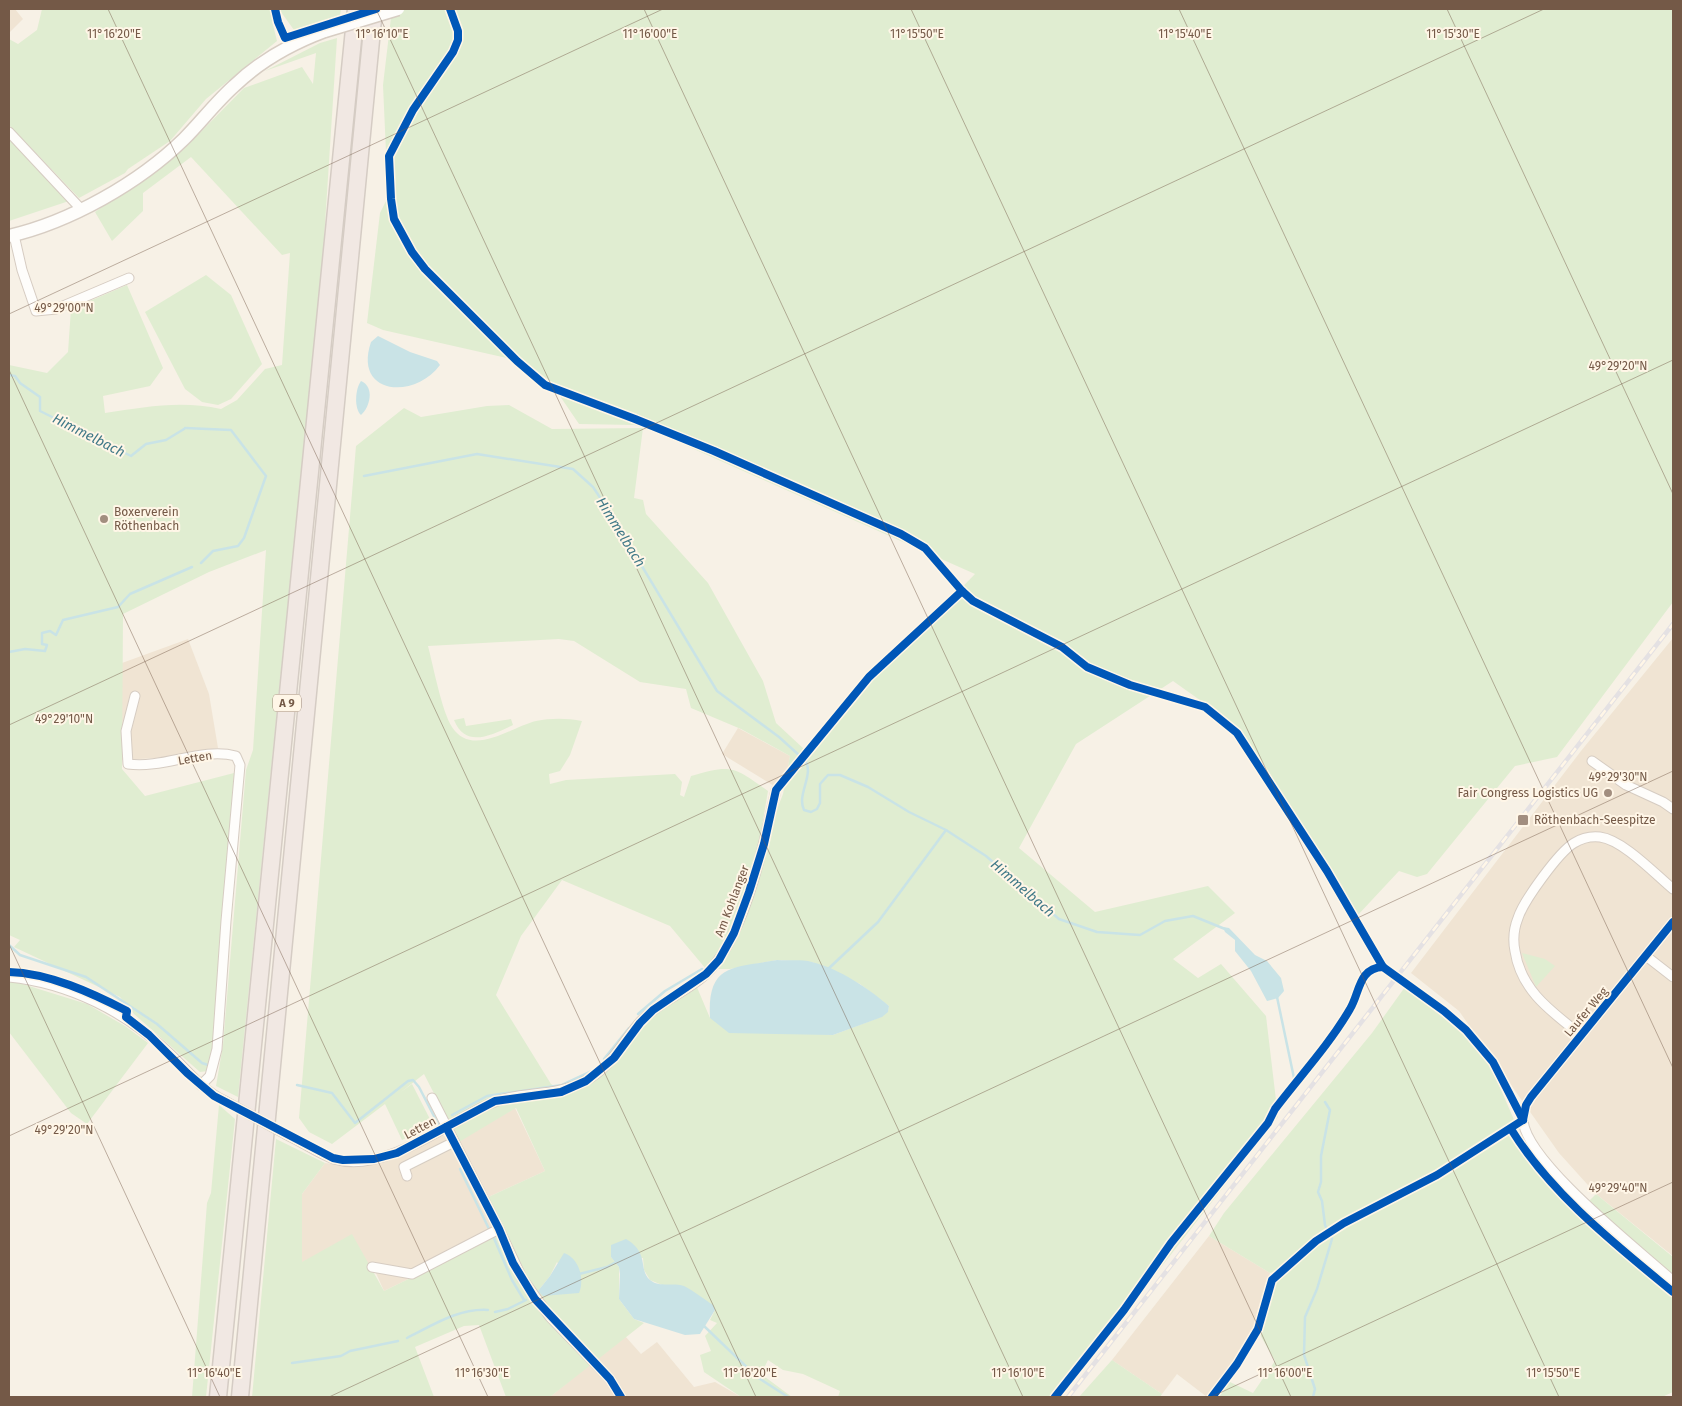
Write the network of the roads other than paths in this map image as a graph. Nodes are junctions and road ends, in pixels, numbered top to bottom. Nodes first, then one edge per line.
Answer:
1 (356, 9) edge
2 (374, 9) edge
3 (398, 9) edge
4 (9, 132) edge
5 (81, 209) junction
6 (11, 235) edge
7 (129, 278) dead end
8 (135, 696) dead end
9 (1592, 761) dead end
10 (776, 790) dead end
11 (1673, 809) edge
12 (1673, 889) edge
13 (1673, 922) edge
14 (1646, 956) junction
15 (9, 977) edge
16 (1673, 977) edge
17 (1581, 1035) junction
18 (201, 1085) junction
19 (432, 1098) dead end
20 (446, 1127) junction
21 (454, 1142) junction
22 (407, 1176) dead end
23 (499, 1229) junction
24 (372, 1267) dead end
25 (1673, 1281) edge
26 (218, 1397) edge
27 (240, 1397) edge
28 (621, 1397) edge

1 - 26 highway, A 9
2 - 27 highway, A 9
3 - 5 street, bridge
4 - 5 street
5 - 6 street
6 - 7 street
8 - 18 street, Letten
9 - 11 street
10 - 20 street, Am Kohlanger
12 - 17 street
13 - 14 street, Laufer Weg
14 - 16 street
14 - 17 street, Laufer Weg
15 - 18 street, Letten
17 - 25 street, Laufer Weg
18 - 20 street, Letten, bridge
19 - 20 street
20 - 21 street, Letten
21 - 22 street
21 - 23 street, Letten
23 - 24 street
23 - 28 street, Letten

